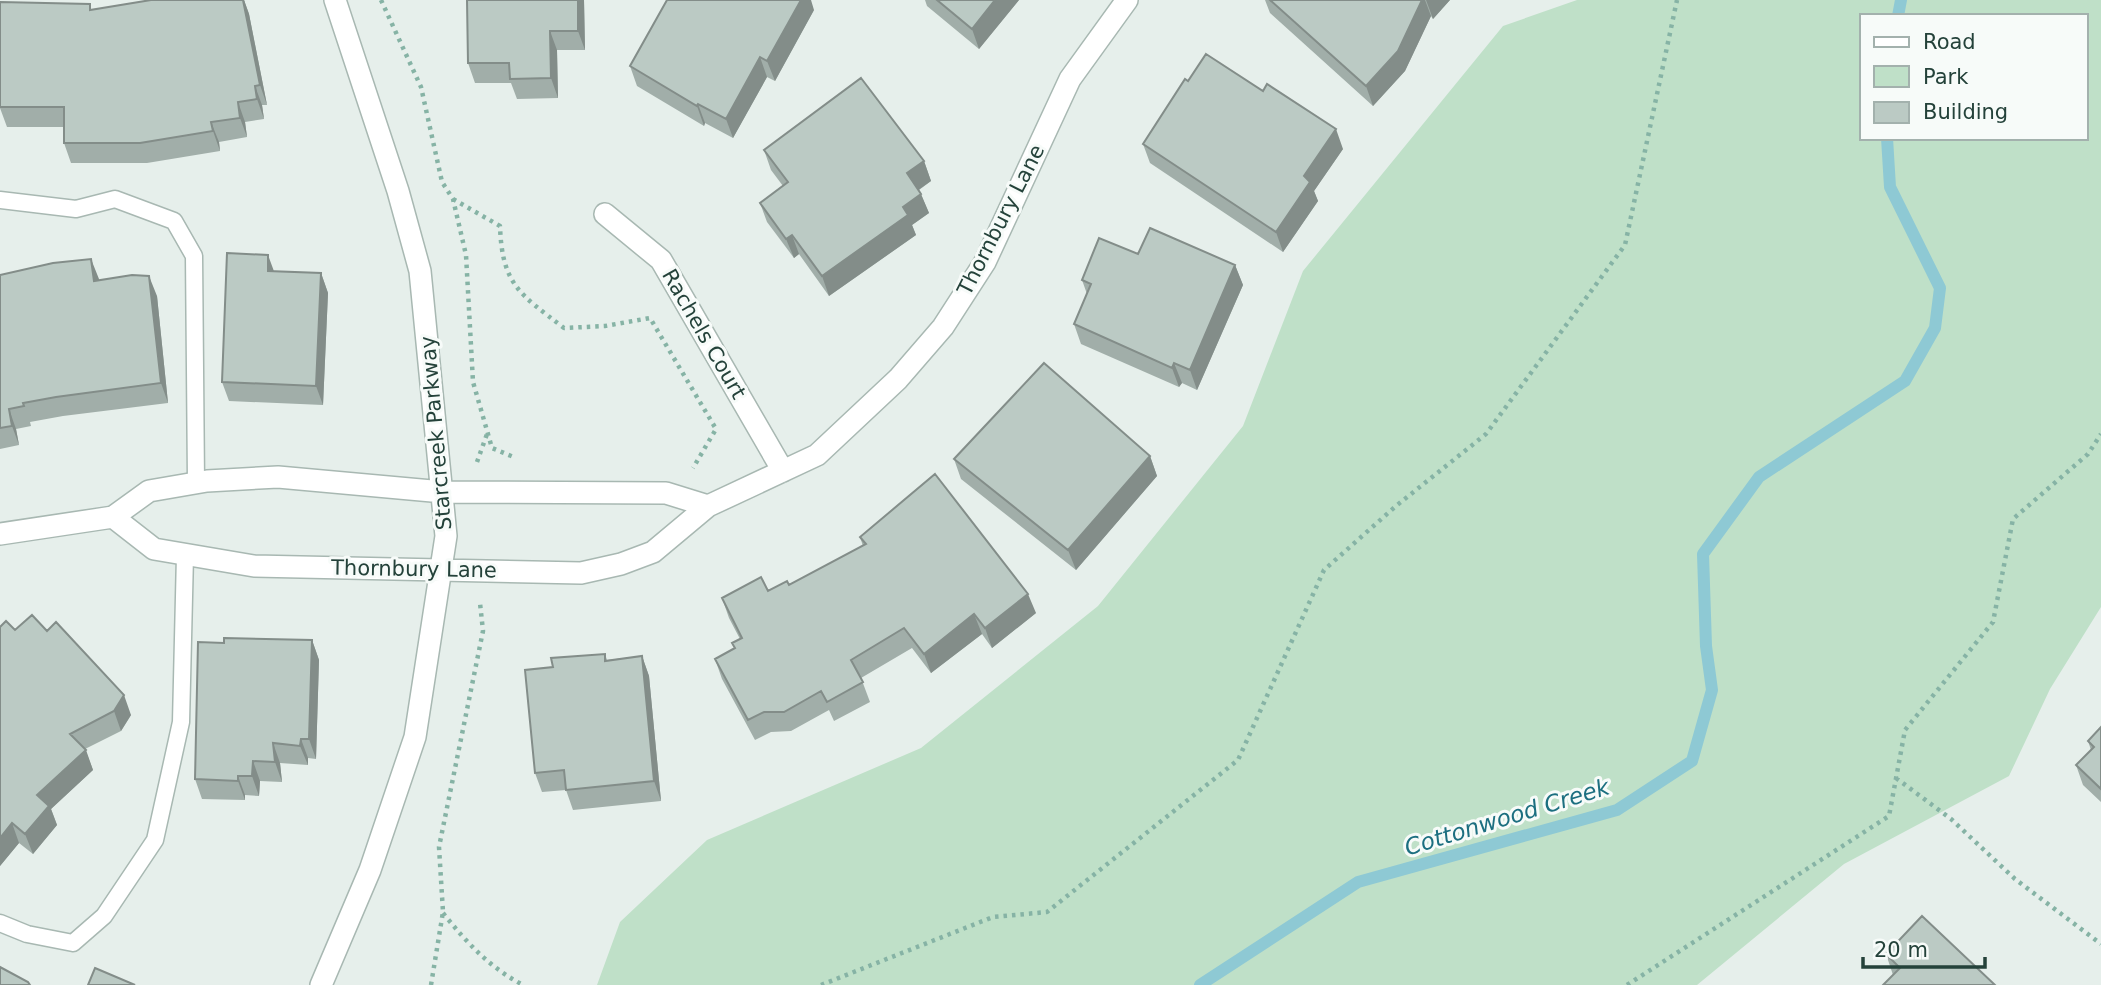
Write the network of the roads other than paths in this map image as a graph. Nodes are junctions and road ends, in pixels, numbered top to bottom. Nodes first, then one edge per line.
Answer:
1 (335, 0) edge
2 (1127, 0) edge
3 (0, 200) edge
4 (605, 214) dead end
5 (783, 471) junction
6 (196, 483) junction
7 (443, 492) junction
8 (708, 506) junction
9 (113, 517) junction
10 (0, 534) edge
11 (185, 555) junction
12 (439, 570) junction
13 (0, 923) edge
14 (321, 985) edge

1 - 7 street, Starcreek Parkway
2 - 5 street, Thornbury Lane
3 - 6 lane
4 - 5 street, Rachels Court
5 - 8 street, Thornbury Lane
6 - 7 street
6 - 9 street
7 - 8 street
7 - 12 street, Starcreek Parkway
8 - 12 street, Thornbury Lane
9 - 10 street
9 - 11 street, Thornbury Lane
11 - 12 street, Thornbury Lane
11 - 13 lane
12 - 14 street, Starcreek Parkway

